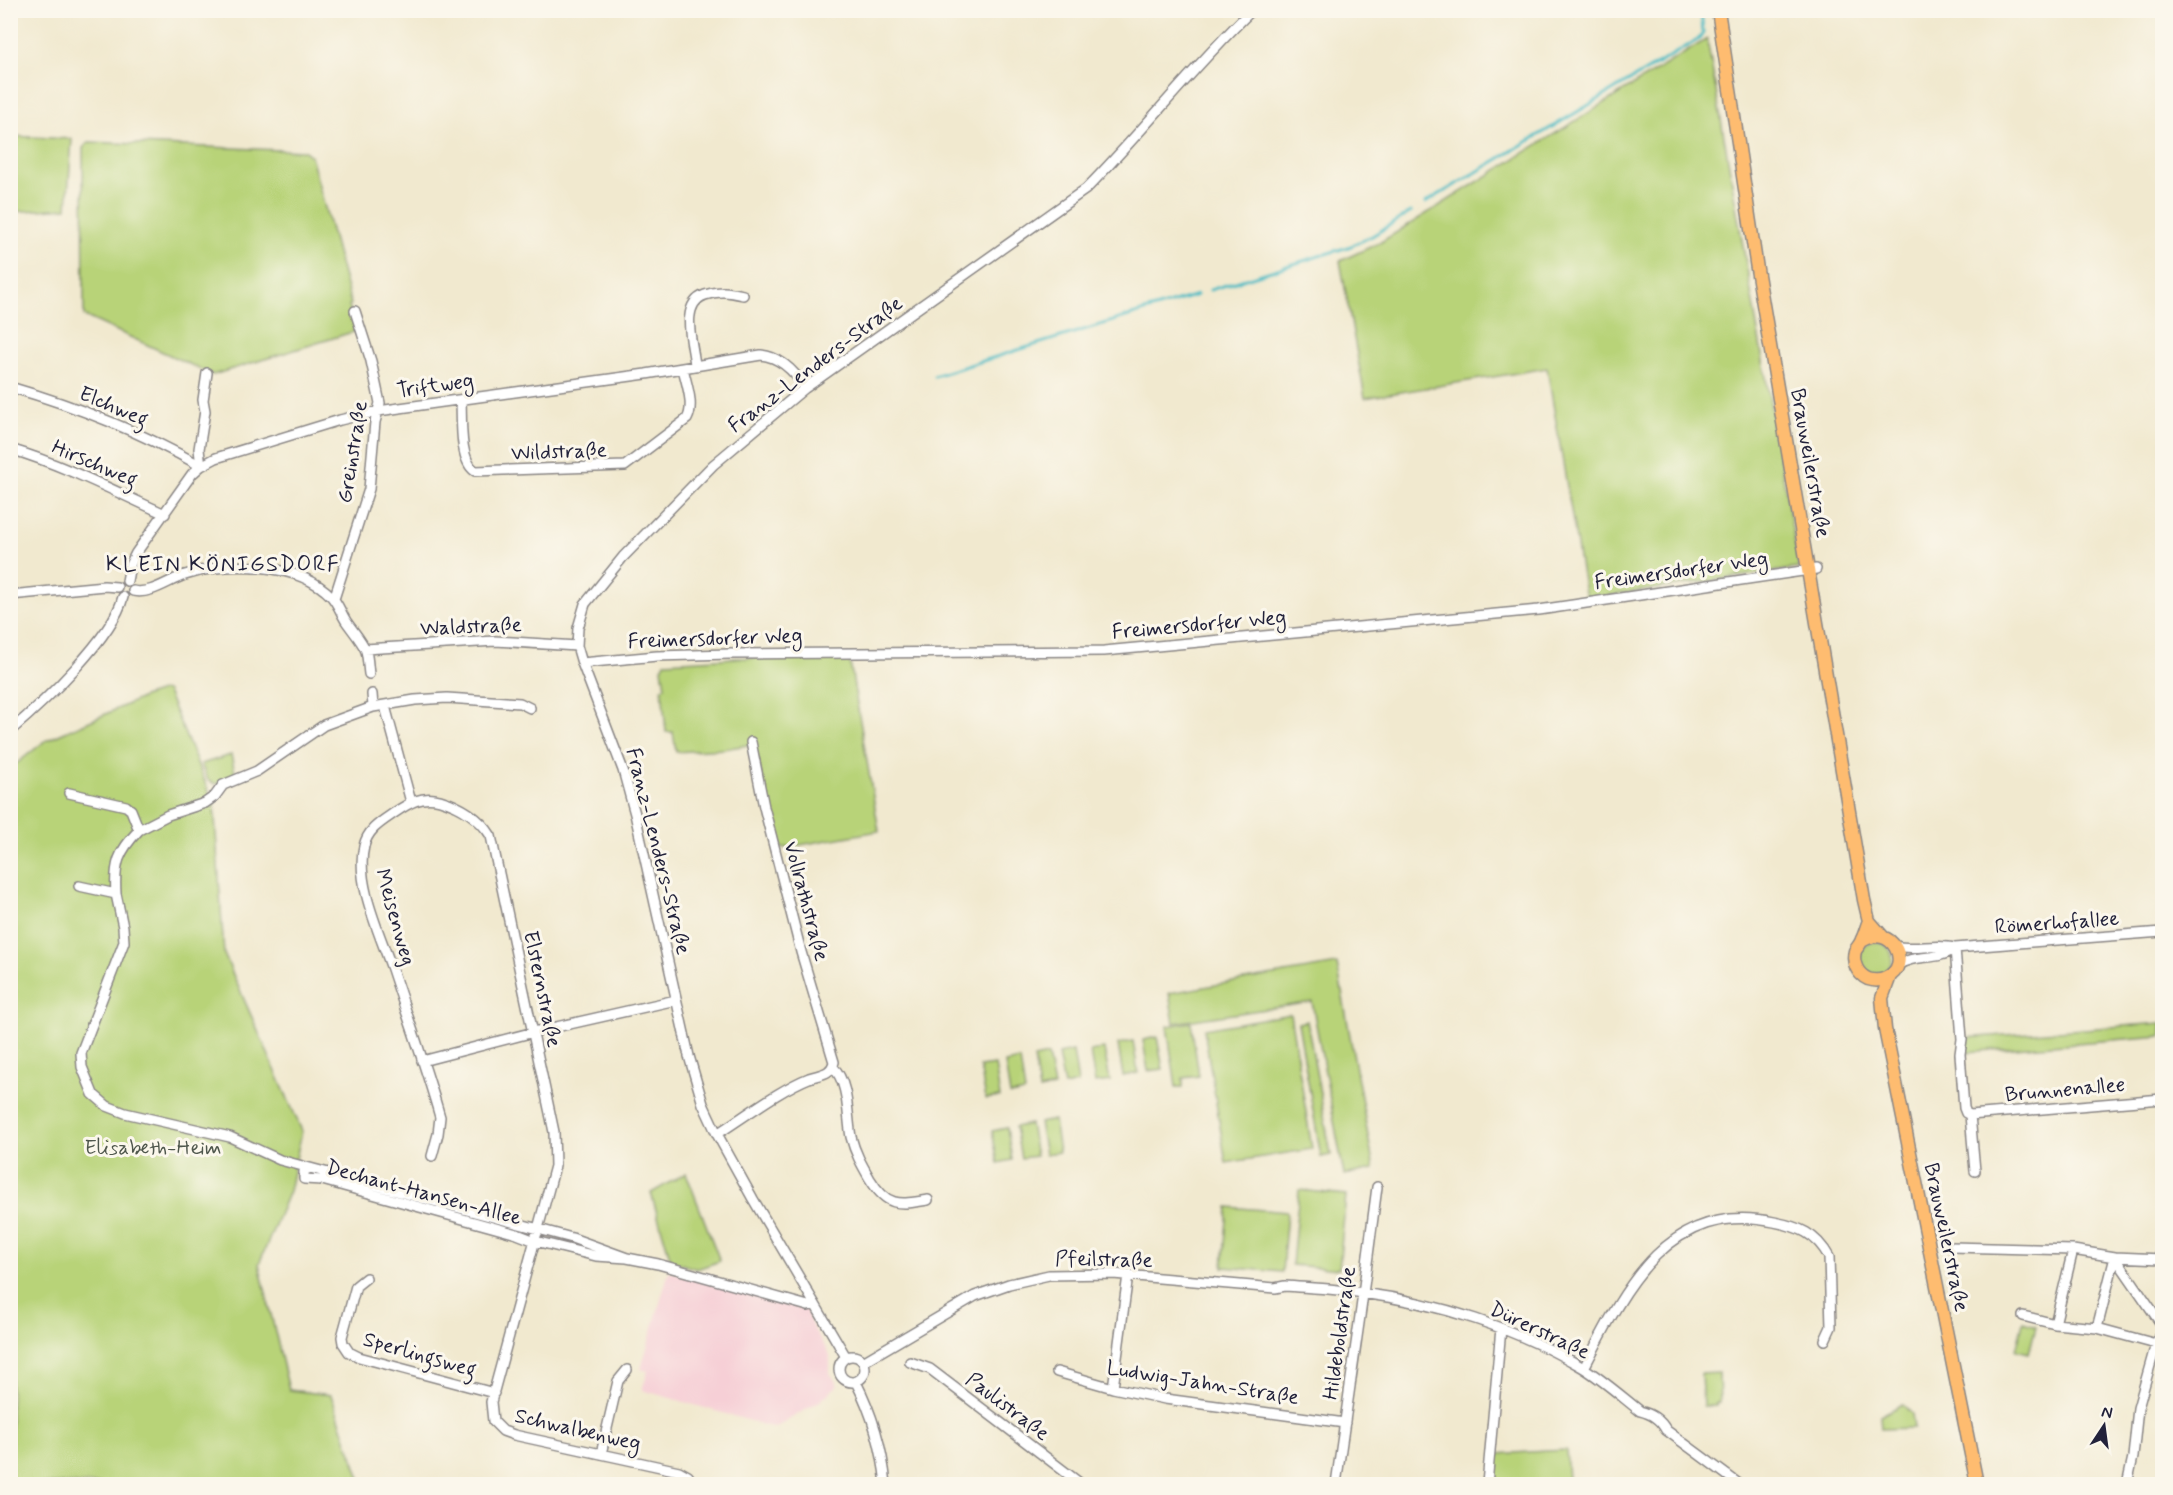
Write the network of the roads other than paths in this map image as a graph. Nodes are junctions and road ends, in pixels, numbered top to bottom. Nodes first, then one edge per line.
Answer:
1 (1252, 10) edge
2 (1718, 10) edge
3 (743, 296) dead end
4 (355, 311) dead end
5 (695, 364) junction
6 (683, 368) junction
7 (207, 374) dead end
8 (10, 387) edge
9 (805, 388) junction
10 (461, 400) junction
11 (378, 411) junction
12 (10, 449) edge
13 (201, 466) junction
14 (165, 514) junction
15 (1813, 570) junction
16 (127, 581) junction
17 (117, 587) junction
18 (133, 591) junction
19 (10, 595) edge
20 (123, 597) junction
21 (334, 599) junction
22 (577, 646) junction
23 (365, 649) junction
24 (582, 663) junction
25 (369, 674) dead end
26 (372, 694) dead end
27 (385, 706) junction
28 (373, 707) junction
29 (530, 708) dead end
30 (10, 731) edge
31 (751, 742) dead end
32 (69, 793) dead end
33 (411, 802) junction
34 (139, 830) junction
35 (79, 886) dead end
36 (116, 894) junction
37 (1869, 921) junction
38 (2163, 932) edge
39 (1883, 937) junction
40 (1862, 941) junction
41 (1895, 945) junction
42 (1955, 948) junction
43 (1898, 965) junction
44 (1890, 976) junction
45 (1870, 980) junction
46 (1882, 998) junction
47 (676, 1000) junction
48 (534, 1032) junction
49 (423, 1061) junction
50 (833, 1067) junction
51 (2163, 1099) edge
52 (1970, 1115) junction
53 (717, 1134) junction
54 (432, 1156) dead end
55 (310, 1168) junction
56 (1975, 1171) dead end
57 (1377, 1187) dead end
58 (928, 1200) dead end
59 (538, 1229) junction
60 (535, 1241) junction
61 (1951, 1247) dead end
62 (2073, 1250) junction
63 (2115, 1257) junction
64 (627, 1258) junction
65 (2163, 1259) edge
66 (1128, 1275) junction
67 (366, 1278) dead end
68 (1364, 1293) junction
69 (815, 1304) junction
70 (2023, 1316) dead end
71 (2055, 1324) junction
72 (2163, 1325) edge
73 (1501, 1328) junction
74 (2097, 1328) junction
75 (2163, 1331) edge
76 (1825, 1340) dead end
77 (2156, 1344) junction
78 (846, 1357) junction
79 (863, 1362) junction
80 (910, 1362) dead end
81 (1584, 1368) junction
82 (627, 1370) dead end
83 (1057, 1372) dead end
84 (856, 1382) junction
85 (1113, 1388) junction
86 (494, 1394) junction
87 (1345, 1423) junction
88 (601, 1454) junction
89 (1976, 1481) edge
90 (693, 1485) edge
91 (886, 1485) edge
92 (1081, 1485) edge
93 (1336, 1485) edge
94 (1487, 1485) edge
95 (1739, 1485) edge
96 (2127, 1485) edge

1 - 9 street, Franz-Lenders-Straße
2 - 15 main road, Brauweilerstraße
3 - 5 street
4 - 11 street, Greinstraße
5 - 6 street, Triftweg
5 - 9 street, Triftweg
6 - 10 street, Triftweg
6 - 10 street, Wildstraße
7 - 13 street
8 - 13 street, Elchweg
9 - 22 street, Franz-Lenders-Straße
10 - 11 street, Triftweg
11 - 13 street, Triftweg
11 - 21 street, Greinstraße
12 - 14 street, Hirschweg
13 - 14 street, Triftweg
14 - 16 street, Triftweg
15 - 24 street, Freimersdorfer Weg
15 - 37 main road, Brauweilerstraße
16 - 17 street
16 - 18 street
17 - 19 street
17 - 20 street
18 - 20 street
18 - 21 street
20 - 30 street
21 - 23 street
22 - 23 street, Waldstraße
22 - 24 street, Franz-Lenders-Straße
23 - 25 street
24 - 47 street, Franz-Lenders-Straße
26 - 28 street
27 - 28 street
27 - 29 street
27 - 33 street
28 - 34 street
31 - 50 street, Vollrathstraße
32 - 34 street
33 - 48 street, Elsternstraße
33 - 49 street, Meisenweg
34 - 36 street
35 - 36 street
36 - 55 street
37 - 39 main road
37 - 40 main road, Brauweilerstraße
38 - 42 street, Römerhofallee
39 - 40 main road
39 - 41 main road
40 - 45 main road, Brauweilerstraße
41 - 42 street, Römerhofallee
41 - 43 main road
42 - 43 street, Römerhofallee
42 - 52 street
43 - 44 main road, Brauweilerstraße
44 - 45 main road
44 - 46 main road, Brauweilerstraße
45 - 46 main road, Brauweilerstraße
46 - 89 main road, Brauweilerstraße
47 - 48 street
47 - 53 street, Franz-Lenders-Straße
48 - 49 street
48 - 59 street, Elsternstraße
49 - 54 street, Meisenweg
50 - 53 street
50 - 58 street, Vollrathstraße
51 - 52 street, Brunnenallee
52 - 56 street
53 - 69 street, Franz-Lenders-Straße
55 - 59 street, Dechant-Hansen-Allee
55 - 60 street, Dechant-Hansen-Allee
57 - 68 street, Hildeboldstraße
59 - 60 street, Elsternstraße
59 - 64 street, Dechant-Hansen-Allee
60 - 64 street, Dechant-Hansen-Allee
60 - 86 street, Schwalbenweg
61 - 62 street
62 - 63 street
62 - 71 street
63 - 65 street
63 - 72 street
63 - 74 street
64 - 69 street, Dechant-Hansen-Allee
66 - 68 street, Pfeilstraße
66 - 79 street, Pfeilstraße
66 - 85 street
67 - 86 street, Sperlingsweg
68 - 73 street, Dürerstraße
68 - 87 street, Hildeboldstraße
69 - 78 street, Franz-Lenders-Straße
70 - 71 street
71 - 74 street
73 - 81 street, Dürerstraße
73 - 94 street
74 - 77 street
75 - 77 street
76 - 81 street
77 - 96 street
78 - 79 street
78 - 84 street
79 - 84 street
80 - 92 street, Paulistraße
81 - 95 street, Dürerstraße
82 - 88 street
83 - 85 street, Ludwig-Jahn-Straße
84 - 91 street
85 - 87 street, Ludwig-Jahn-Straße
86 - 88 street, Schwalbenweg
87 - 93 street, Hildeboldstraße
88 - 90 street, Schwalbenweg

